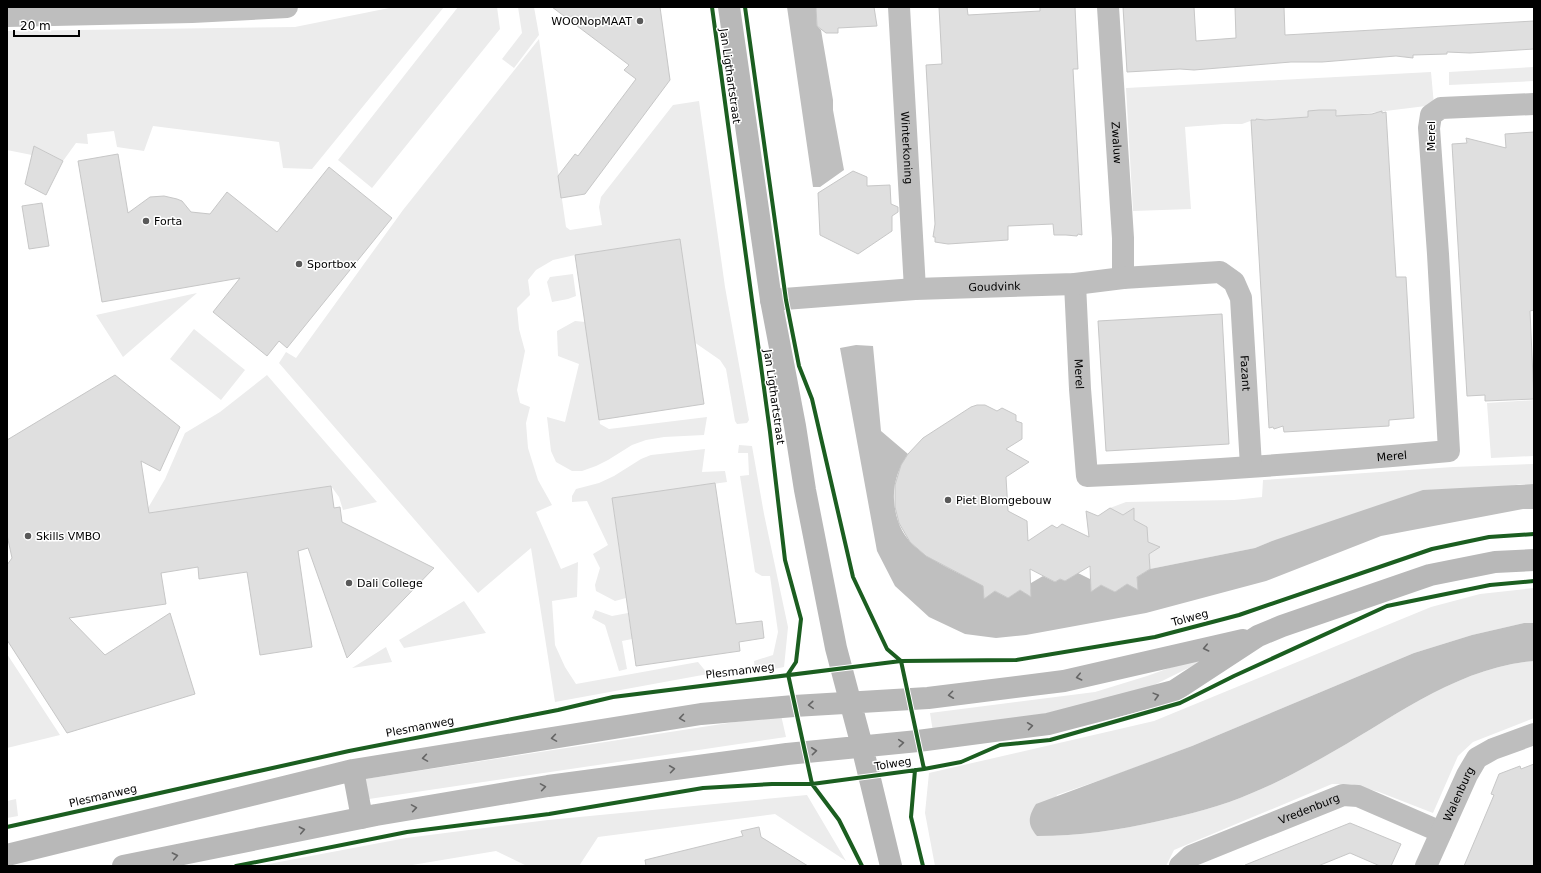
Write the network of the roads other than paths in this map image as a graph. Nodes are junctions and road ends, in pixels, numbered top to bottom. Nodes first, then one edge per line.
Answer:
1 (287, 7) edge
2 (729, 7) edge
3 (899, 7) edge
4 (1108, 7) edge
5 (192, 10) edge
6 (7, 16) edge
7 (1534, 104) edge
8 (1123, 278) junction
9 (1234, 282) joint
10 (1075, 284) junction
11 (915, 289) junction
12 (771, 300) junction
13 (1252, 466) junction
14 (1534, 560) edge
15 (1258, 636) junction
16 (850, 702) junction
17 (1534, 734) edge
18 (862, 746) junction
19 (353, 770) junction
20 (362, 818) junction
21 (1441, 832) junction
22 (7, 855) edge
23 (123, 866) edge
24 (891, 866) edge
25 (1180, 866) edge
26 (1426, 866) edge

1 - 5 street
2 - 12 main road, Jan Ligthartstraat
3 - 11 street, Winterkoning
4 - 8 street, Zwaluw
5 - 6 street
7 - 13 street, Merel
8 - 9 street, Goudvink
8 - 10 street, Goudvink
9 - 13 street, Fazant
10 - 11 street, Goudvink
10 - 13 street, Merel
11 - 12 street, Goudvink
12 - 16 main road, Jan Ligthartstraat
14 - 15 main road
15 -> 16 main road
18 -> 15 main road, Tolweg
16 - 18 main road, Jan Ligthartstraat
16 -> 19 main road
17 - 21 street, Walenburg
20 -> 18 main road
18 - 24 main road, Jan Ligthartstraat
19 - 20 main road
19 - 22 main road
23 -> 20 main road
21 - 25 street, Vredenburg
21 - 26 street, Walenburg

